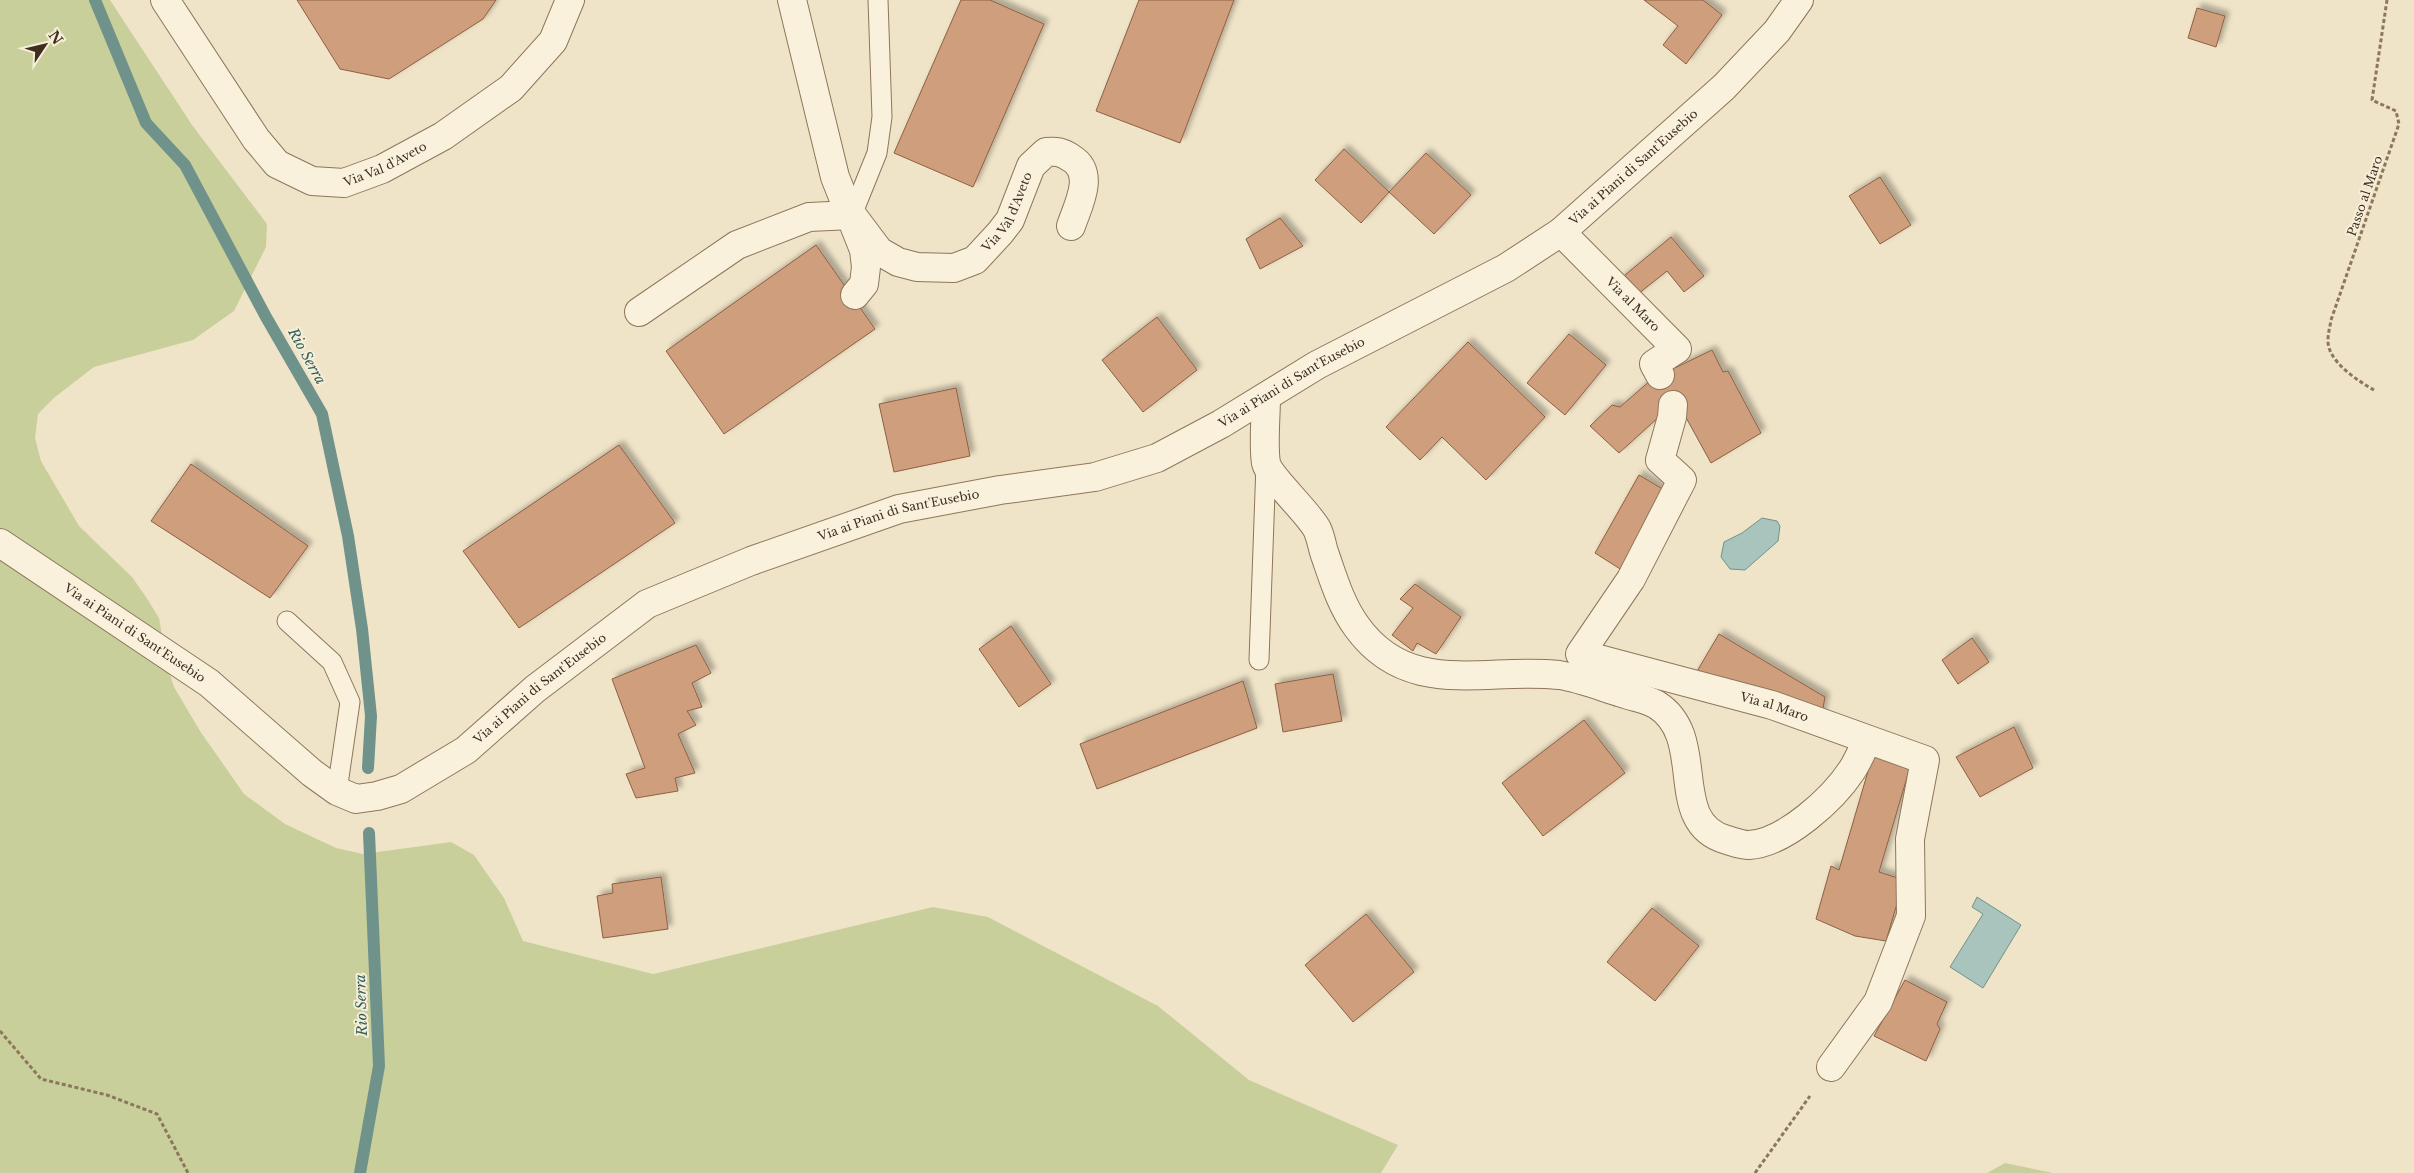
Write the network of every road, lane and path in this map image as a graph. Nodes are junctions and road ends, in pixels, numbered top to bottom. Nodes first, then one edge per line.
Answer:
1 (165, 0) edge
2 (570, 0) edge
3 (792, 0) edge
4 (878, 0) edge
5 (1800, 0) edge
6 (2387, 0) edge
7 (852, 215) junction
8 (1070, 226) dead end
9 (1561, 232) junction
10 (855, 295) dead end
11 (639, 312) dead end
12 (1660, 375) dead end
13 (2374, 390) dead end
14 (1266, 398) junction
15 (1673, 405) dead end
16 (1266, 464) junction
17 (0, 543) edge
18 (287, 621) dead end
19 (1258, 660) dead end
20 (1867, 741) junction
21 (337, 791) junction
22 (0, 1031) edge
23 (1831, 1067) joint
24 (188, 1173) edge
25 (1755, 1173) edge

1 - 2 street, Via Val d'Aveto
3 - 7 street, Via Val d'Aveto
4 - 7 lane
5 - 9 street, Via ai Piani di Sant'Eusebio
6 - 13 path, Passo al Maro
7 - 8 street, Via Val d'Aveto
7 - 10 street, Via Val d'Aveto
7 - 11 street
9 - 12 street, Via al Maro
9 - 14 street, Via ai Piani di Sant'Eusebio
14 - 16 street
14 - 21 street, Via ai Piani di Sant'Eusebio
15 - 20 street, Via al Maro
16 - 19 lane
16 - 20 street
17 - 21 street, Via ai Piani di Sant'Eusebio
18 - 21 lane
20 - 23 street, Via al Maro
22 - 24 path
23 - 25 path

